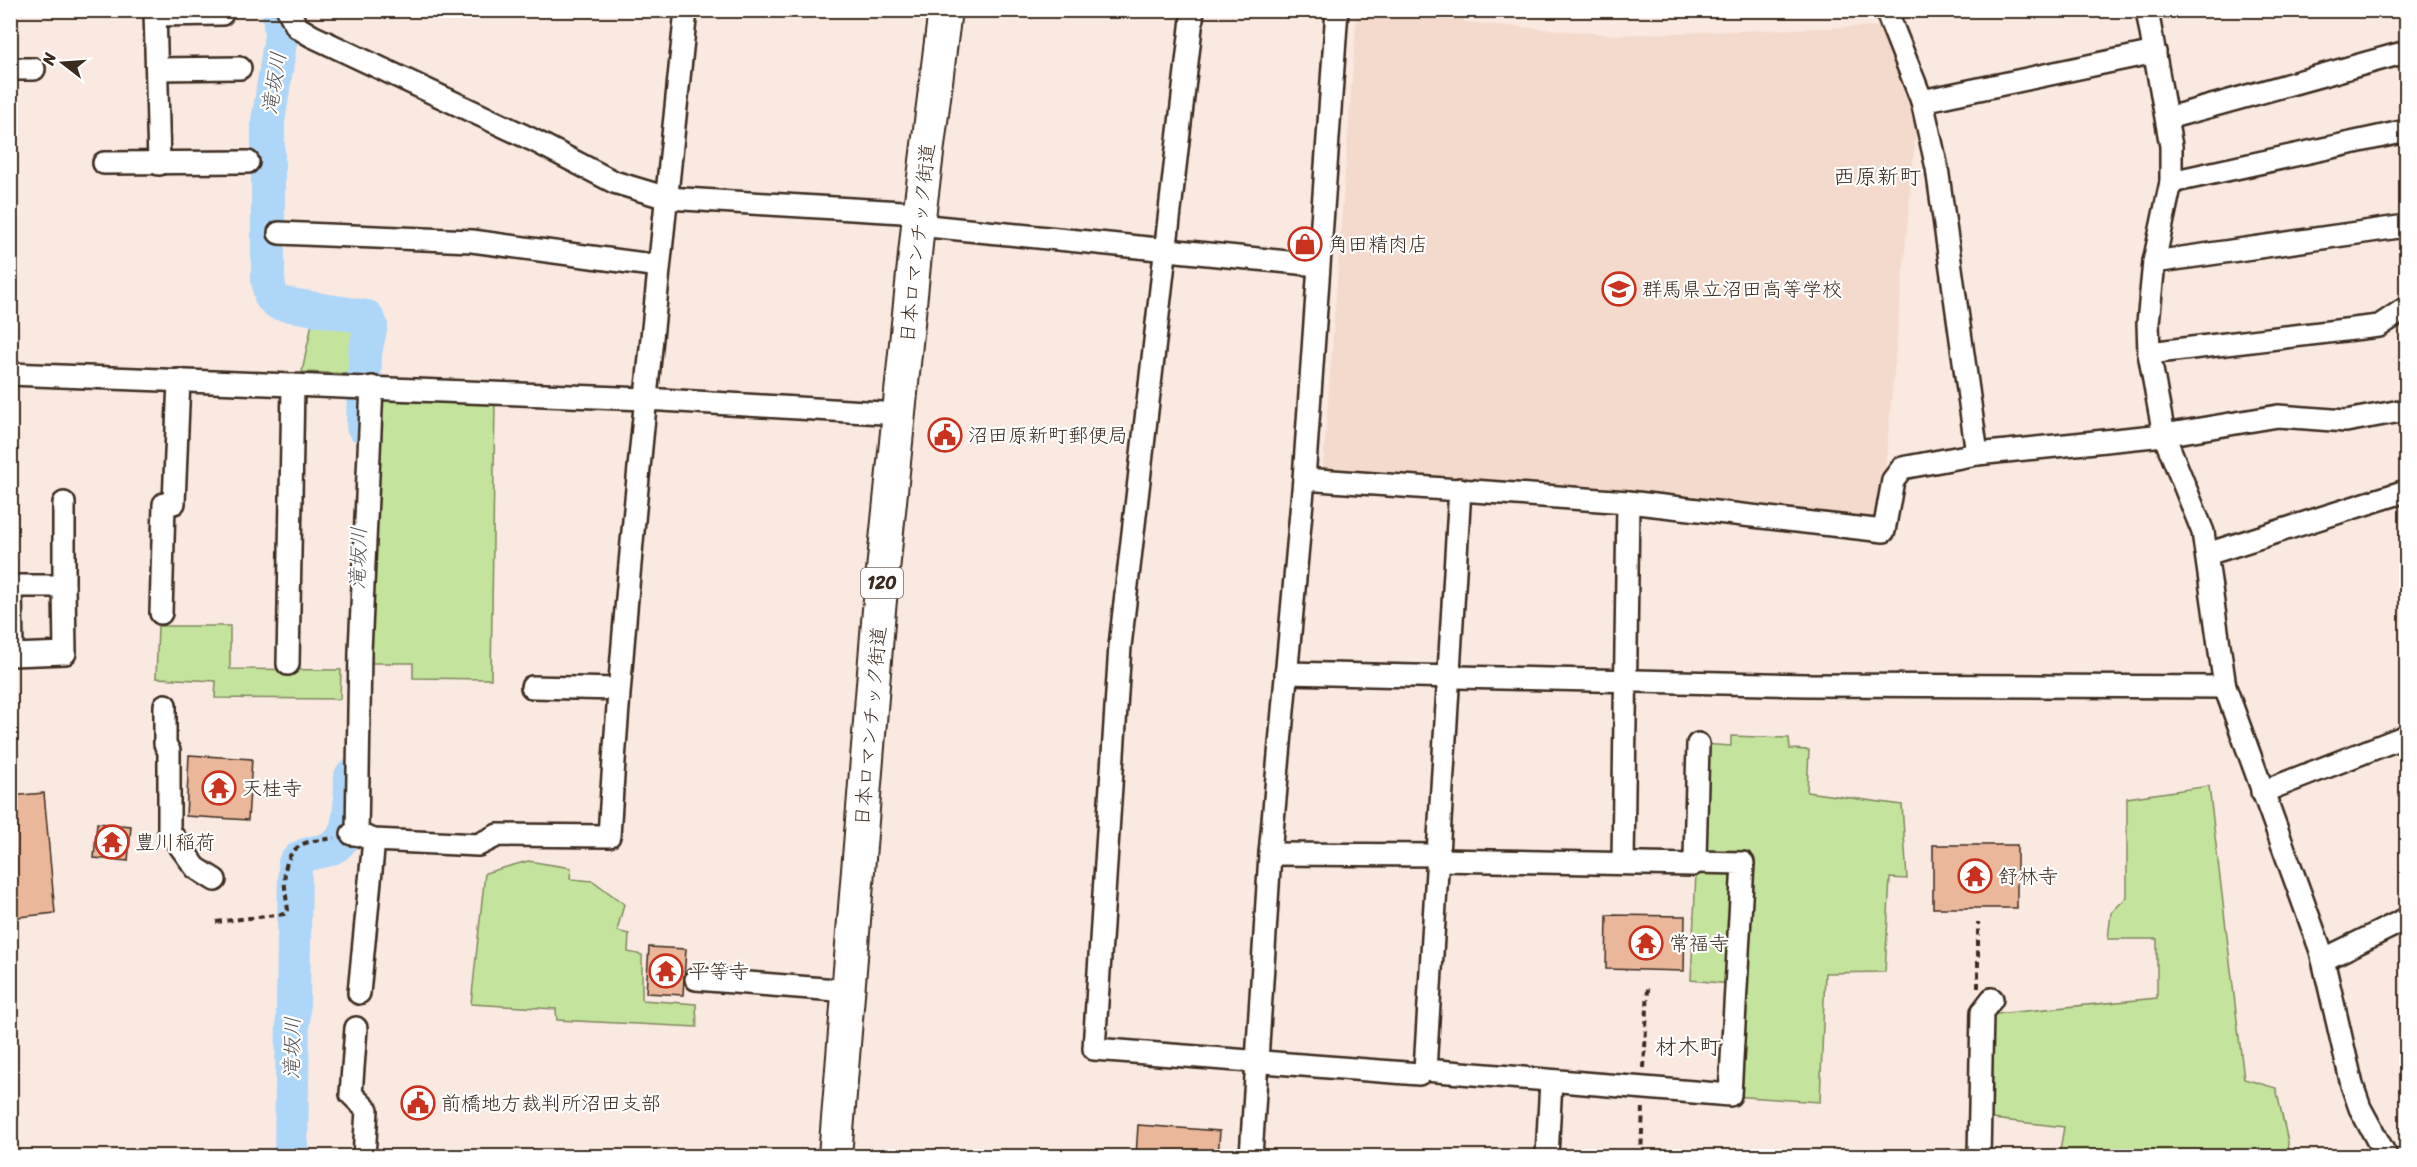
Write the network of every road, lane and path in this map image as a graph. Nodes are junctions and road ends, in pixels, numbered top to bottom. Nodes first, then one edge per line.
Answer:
1 (288, 10) edge
2 (686, 10) edge
3 (945, 10) edge
4 (1193, 10) edge
5 (1337, 10) edge
6 (2147, 10) edge
7 (1894, 12) edge
8 (155, 13) edge
9 (222, 14) dead end
10 (2155, 52) junction
11 (2406, 52) edge
12 (240, 68) dead end
13 (10, 69) edge
14 (34, 69) dead end
15 (157, 69) junction
16 (1922, 101) junction
17 (2168, 118) junction
18 (2406, 131) edge
19 (248, 162) dead end
20 (104, 163) dead end
21 (159, 164) junction
22 (2171, 182) junction
23 (667, 198) junction
24 (919, 219) junction
25 (2406, 226) edge
26 (279, 233) dead end
27 (1166, 250) junction
28 (2154, 262) junction
29 (1318, 265) junction
30 (659, 266) junction
31 (2406, 308) edge
32 (2149, 353) junction
33 (10, 374) edge
34 (179, 380) junction
35 (293, 385) junction
36 (363, 387) junction
37 (645, 399) junction
38 (2406, 410) edge
39 (900, 414) junction
40 (2164, 435) junction
41 (1977, 454) junction
42 (1304, 479) junction
43 (1460, 489) junction
44 (2406, 491) edge
45 (1628, 502) junction
46 (64, 503) dead end
47 (2207, 554) junction
48 (64, 585) junction
49 (11, 586) edge
50 (160, 613) dead end
51 (288, 664) dead end
52 (1286, 673) junction
53 (1449, 676) junction
54 (1626, 681) junction
55 (532, 687) dead end
56 (2225, 687) junction
57 (618, 689) junction
58 (165, 705) dead end
59 (2406, 736) edge
60 (1698, 744) dead end
61 (2262, 792) junction
62 (354, 837) junction
63 (1270, 854) junction
64 (1439, 858) junction
65 (1694, 862) junction
66 (1623, 863) junction
67 (215, 880) dead end
68 (2406, 919) edge
69 (216, 922) dead end
70 (2323, 960) junction
71 (696, 979) dead end
72 (849, 991) junction
73 (359, 993) dead end
74 (1992, 999) dead end
75 (356, 1028) dead end
76 (1256, 1060) junction
77 (1425, 1070) junction
78 (1551, 1081) junction
79 (364, 1156) edge
80 (836, 1156) edge
81 (1251, 1156) edge
82 (1547, 1156) edge
83 (1979, 1156) edge
84 (2386, 1156) edge

1 - 23 street
2 - 23 street
3 - 24 highway, 日本ロマンチック街道 / 120
4 - 27 street
5 - 29 street
6 - 10 street
7 - 16 street
8 - 9 street
8 - 15 street
10 - 16 street
10 - 17 street
11 - 17 street
12 - 15 street
13 - 14 street
15 - 21 street
16 - 41 street
17 - 22 street
18 - 22 street
19 - 21 street
20 - 21 street
22 - 28 street
23 - 24 street
23 - 30 street
24 - 27 street
24 - 39 highway, 日本ロマンチック街道 / 120
25 - 28 street
26 - 30 street
27 - 29 street
27 - 76 street
28 - 32 street
29 - 42 street
30 - 37 street
31 - 32 street
32 - 40 street
33 - 34 street
34 - 35 street
34 - 50 street
35 - 36 street
35 - 51 street
36 - 37 street
36 - 62 street
37 - 39 street
37 - 57 street
38 - 40 street
39 - 72 highway, 日本ロマンチック街道 / 120
40 - 41 street
40 - 47 street
41 - 45 street
42 - 43 street
42 - 52 street
43 - 45 street
43 - 53 street
44 - 47 street
45 - 54 street
46 - 48 street
47 - 56 street
48 - 49 street
48 - 49 street
52 - 53 street
52 - 63 street
53 - 54 street
53 - 64 street
54 - 56 street
54 - 66 street
55 - 57 street
56 - 61 street
57 - 62 street
58 - 67 street
59 - 61 street
60 - 65 street
61 - 70 street
62 - 69 path
62 - 73 street
63 - 64 street
63 - 76 street
64 - 66 street
64 - 77 street
65 - 66 street
65 - 78 street
68 - 70 street
70 - 84 street
71 - 72 street
72 - 80 highway, 日本ロマンチック街道 / 120
74 - 83 street
75 - 79 street
76 - 77 street
76 - 81 street
77 - 78 street
78 - 82 street

